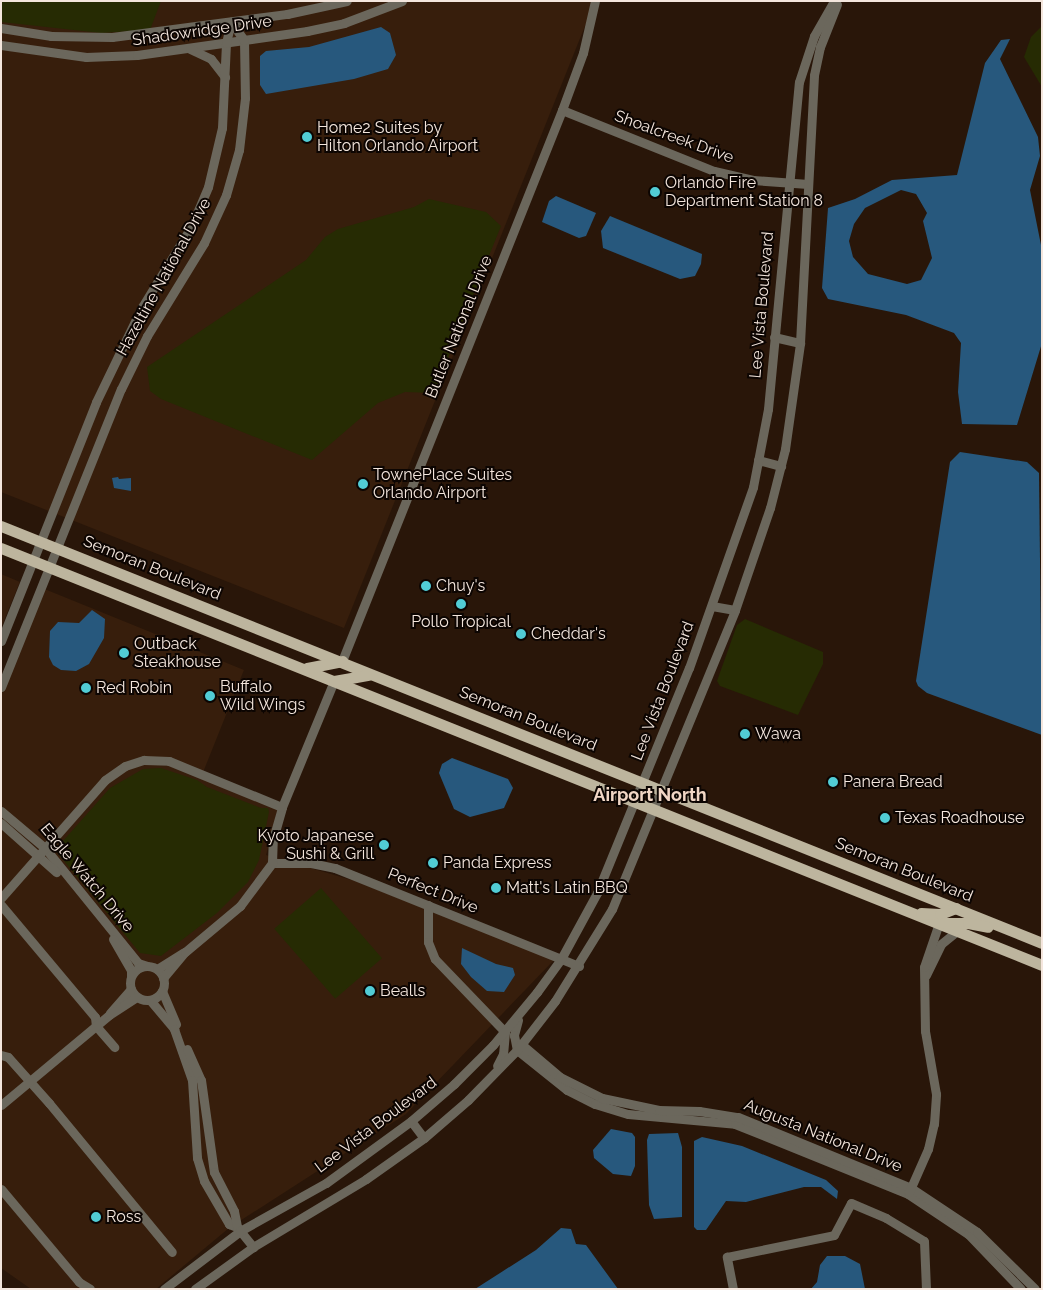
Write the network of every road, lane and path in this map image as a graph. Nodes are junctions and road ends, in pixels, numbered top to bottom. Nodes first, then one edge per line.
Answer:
1 (347, 1) edge
2 (402, 1) edge
3 (595, 1) edge
4 (834, 1) edge
5 (838, 1) edge
6 (231, 22) junction
7 (1, 28) edge
8 (244, 40) junction
9 (226, 43) junction
10 (1, 46) edge
11 (187, 48) junction
12 (225, 77) junction
13 (562, 110) junction
14 (788, 183) junction
15 (808, 184) junction
16 (774, 337) junction
17 (800, 343) junction
18 (758, 460) junction
19 (781, 466) junction
20 (1, 526) edge
21 (41, 541) junction
22 (1, 548) edge
23 (57, 548) junction
24 (35, 561) junction
25 (50, 567) junction
26 (712, 606) junction
27 (735, 610) junction
28 (1, 641) edge
29 (342, 662) junction
30 (302, 668) junction
31 (375, 674) junction
32 (334, 681) junction
33 (1, 687) edge
34 (643, 782) junction
35 (663, 790) junction
36 (636, 802) junction
37 (282, 807) junction
38 (655, 810) junction
39 (1, 811) edge
40 (1, 823) edge
41 (42, 851) junction
42 (272, 863) junction
43 (1, 898) edge
44 (1, 905) edge
45 (428, 905) junction
46 (956, 908) junction
47 (906, 911) junction
48 (939, 924) junction
49 (957, 931) junction
50 (1019, 934) junction
51 (1042, 943) edge
52 (185, 952) junction
53 (561, 959) junction
54 (1042, 965) edge
55 (147, 966) junction
56 (579, 966) junction
57 (157, 969) junction
58 (926, 975) junction
59 (131, 976) junction
60 (163, 978) junction
61 (131, 989) junction
62 (162, 991) junction
63 (137, 997) junction
64 (150, 1000) junction
65 (109, 1015) junction
66 (519, 1017) junction
67 (96, 1026) junction
68 (505, 1032) junction
69 (114, 1047) dead end
70 (519, 1047) junction
71 (1, 1055) edge
72 (494, 1074) junction
73 (29, 1082) junction
74 (1, 1105) edge
75 (411, 1122) junction
76 (424, 1138) junction
77 (1, 1189) edge
78 (909, 1191) junction
79 (238, 1229) junction
80 (253, 1247) junction
81 (172, 1252) dead end
82 (90, 1289) edge
83 (164, 1289) edge
84 (195, 1289) edge
85 (733, 1289) edge
86 (926, 1289) edge
87 (1021, 1289) edge
88 (1036, 1289) edge

1 - 6 street, Shadowridge Drive
2 - 8 street, Shadowridge Drive
3 - 13 street, Butler National Drive
4 - 14 street, Lee Vista Boulevard
5 - 15 street, Lee Vista Boulevard
6 - 7 street, Shadowridge Drive
6 - 8 street
6 - 9 street, Hazeltine National Drive
8 - 9 street, Shadowridge Drive
8 - 23 street, Hazeltine National Drive
9 - 11 street, Shadowridge Drive
9 - 12 street, Hazeltine National Drive
10 - 11 street, Shadowridge Drive
11 - 12 street
12 - 21 street, Hazeltine National Drive
13 - 14 street, Shoalcreek Drive
13 - 29 street, Butler National Drive
14 - 15 street, Shoalcreek Drive
14 - 16 street, Lee Vista Boulevard
15 - 17 street, Lee Vista Boulevard
16 - 17 street
16 - 18 street, Lee Vista Boulevard
17 - 19 street, Lee Vista Boulevard
18 - 19 street
18 - 26 street, Lee Vista Boulevard
19 - 27 street, Lee Vista Boulevard
20 - 21 main road, Semoran Boulevard
21 - 23 main road, Semoran Boulevard
21 - 24 street, Hazeltine National Drive
22 - 24 main road
23 - 25 street, Hazeltine National Drive
23 - 29 main road, Semoran Boulevard
24 - 25 main road
24 - 28 street, Hazeltine National Drive
25 - 30 main road
25 - 33 street, Hazeltine National Drive
26 - 27 street
26 - 34 street, Lee Vista Boulevard
27 - 35 street, Lee Vista Boulevard
29 - 30 main road
29 - 31 main road, Semoran Boulevard
30 - 32 main road
31 - 32 main road
31 - 34 main road, Semoran Boulevard
32 - 36 main road
32 - 37 street
34 - 35 main road, Semoran Boulevard
34 - 36 street, Lee Vista Boulevard
35 - 38 street, Lee Vista Boulevard
35 - 46 main road, Semoran Boulevard
36 - 38 main road
36 - 53 street, Lee Vista Boulevard
37 - 41 street
37 - 42 street
38 - 47 main road
38 - 56 street, Lee Vista Boulevard
39 - 41 street, Eagle Watch Drive
40 - 41 street, Eagle Watch Drive
41 - 43 street
41 - 55 street, Eagle Watch Drive
41 - 59 street, Eagle Watch Drive
42 - 45 street, Perfect Drive
42 - 52 street
44 - 67 street
45 - 53 street, Perfect Drive
45 - 68 street
46 - 47 main road
46 - 50 main road, Semoran Boulevard
47 - 48 main road
48 - 49 main road
48 - 50 main road
48 - 58 street
49 - 54 main road
49 - 58 street
50 - 51 main road, Semoran Boulevard
52 - 57 street
52 - 60 street
53 - 56 street, Perfect Drive
53 - 66 street, Lee Vista Boulevard
55 - 57 street, Eagle Watch Drive
55 - 59 street
56 - 70 street, Lee Vista Boulevard
57 - 60 street
58 - 78 street
59 - 61 street, Eagle Watch Drive
60 - 62 street
61 - 63 street
61 - 65 street
62 - 64 street
62 - 79 street
63 - 64 street
63 - 65 street
64 - 79 street
65 - 67 street
66 - 68 street, Lee Vista Boulevard
66 - 70 street
67 - 69 street
67 - 73 street
68 - 72 street
68 - 75 street, Lee Vista Boulevard
70 - 72 street, Lee Vista Boulevard
70 - 78 street, Augusta National Drive
71 - 73 street
72 - 76 street, Lee Vista Boulevard
73 - 74 street
73 - 81 street
75 - 76 street
75 - 79 street, Lee Vista Boulevard
76 - 80 street, Lee Vista Boulevard
77 - 82 street
78 - 87 street, Augusta National Drive
78 - 88 street, Augusta National Drive
79 - 80 street
79 - 83 street, Lee Vista Boulevard
80 - 84 street, Lee Vista Boulevard
85 - 86 street

